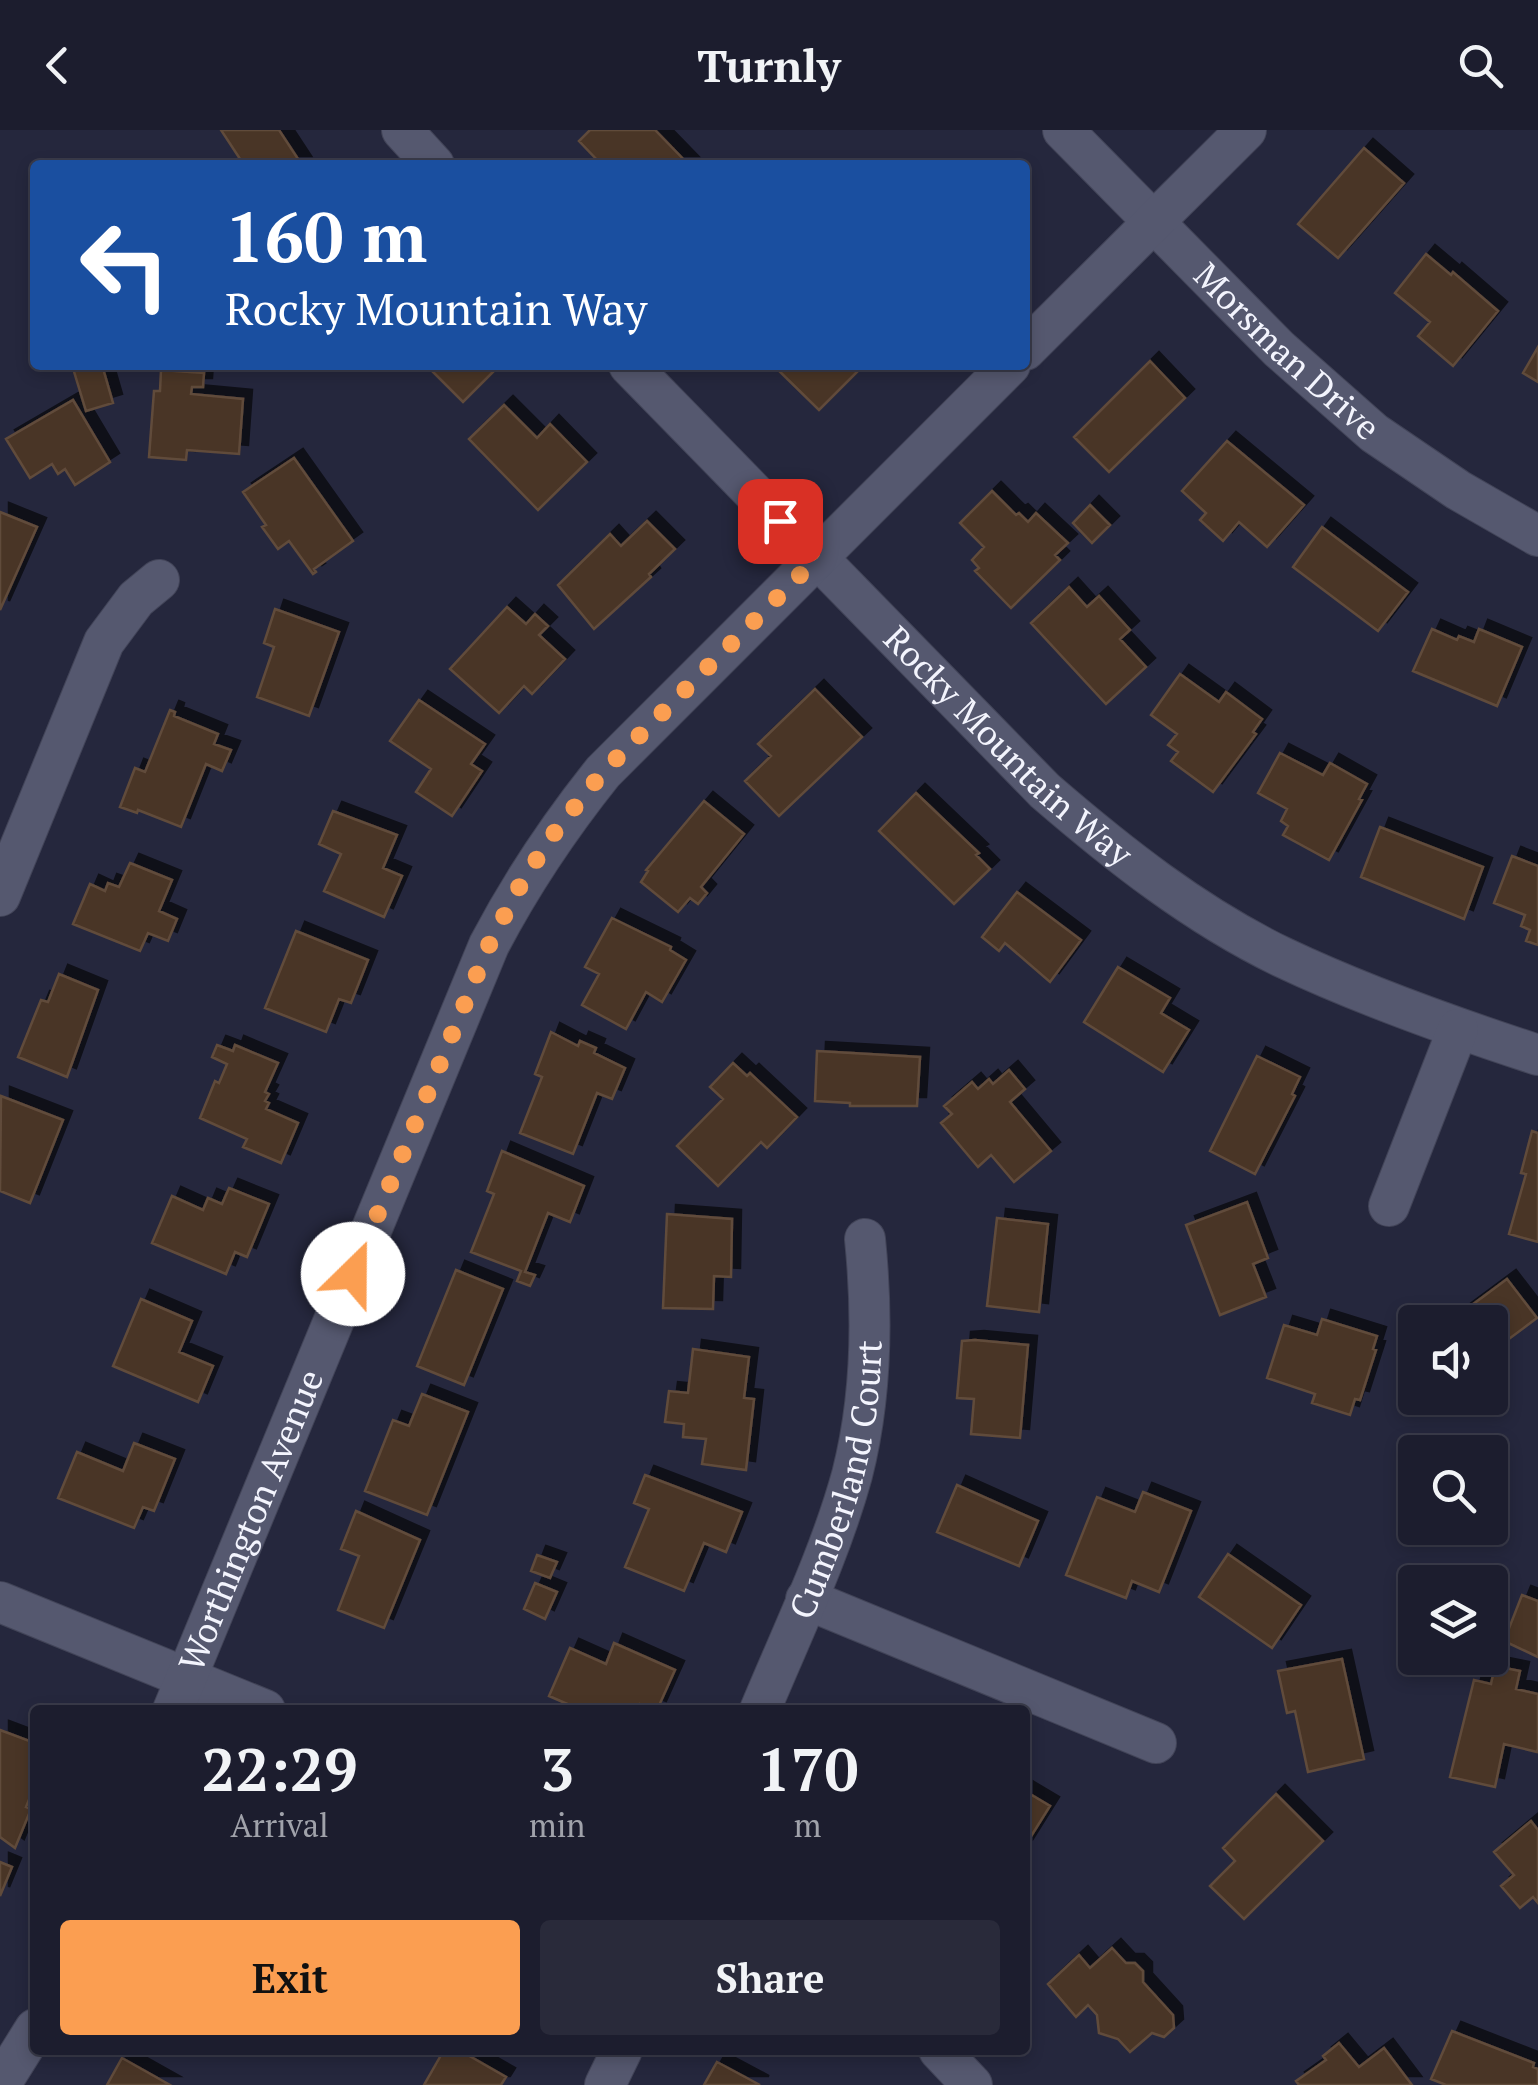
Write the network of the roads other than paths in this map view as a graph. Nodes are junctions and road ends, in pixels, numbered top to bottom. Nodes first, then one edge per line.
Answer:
1 (402, 130) edge
2 (1063, 130) edge
3 (1246, 130) edge
4 (429, 160) edge
5 (1153, 221) junction
6 (1030, 345) edge
7 (634, 370) edge
8 (1005, 370) edge
9 (1538, 536) edge
10 (817, 558) junction
11 (159, 580) dead end
12 (0, 896) edge
13 (1458, 1030) junction
14 (1538, 1055) edge
15 (1389, 1206) dead end
16 (865, 1239) dead end
17 (806, 1600) junction
18 (0, 1602) edge
19 (179, 1694) edge
20 (238, 1705) edge
21 (762, 1705) edge
22 (1156, 1743) dead end
23 (30, 2038) edge
24 (620, 2055) edge
25 (944, 2055) edge
26 (0, 2085) edge
27 (605, 2085) edge
28 (972, 2085) edge

1 - 4 street
2 - 5 street, Morsman Drive
3 - 5 street
5 - 6 street
5 - 9 street, Morsman Drive
7 - 10 street, Rocky Mountain Way
8 - 10 street, Worthington Avenue
10 - 13 street, Rocky Mountain Way
10 - 19 street, Worthington Avenue
11 - 12 street
13 - 14 street, Rocky Mountain Way
13 - 15 street
16 - 17 street, Cumberland Court
17 - 21 street, Cumberland Court
17 - 22 street
18 - 19 street
19 - 20 street
23 - 26 street
24 - 27 street
25 - 28 street

